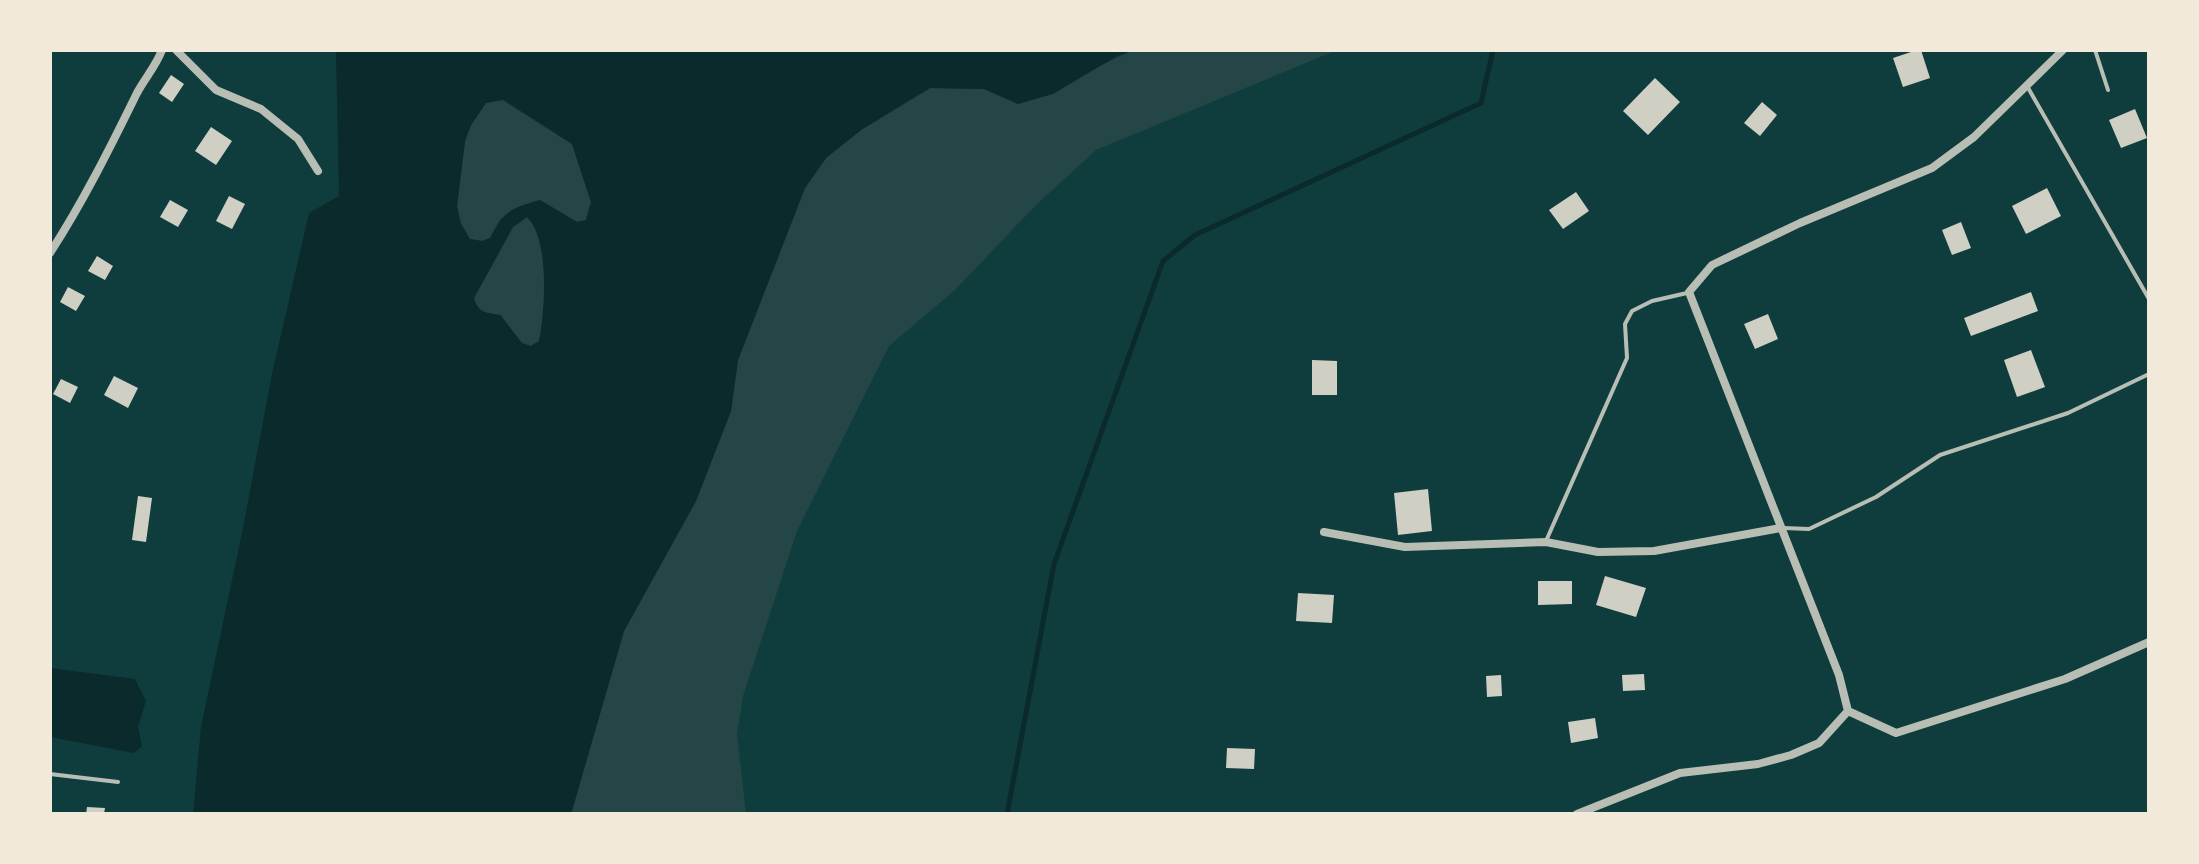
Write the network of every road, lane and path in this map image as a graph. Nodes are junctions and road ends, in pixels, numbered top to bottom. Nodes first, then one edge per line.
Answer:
1 (162, 50) edge
2 (176, 50) edge
3 (2063, 50) edge
4 (2095, 50) edge
5 (2027, 86) junction
6 (2108, 90) dead end
7 (318, 171) dead end
8 (50, 253) edge
9 (1689, 292) junction
10 (2149, 299) edge
11 (2149, 374) edge
12 (1781, 528) junction
13 (1324, 532) dead end
14 (1546, 542) junction
15 (2149, 642) edge
16 (1848, 711) junction
17 (50, 774) edge
18 (118, 782) dead end
19 (1577, 814) edge

1 - 8 street
2 - 7 street
3 - 5 street
4 - 6 lane
5 - 9 street
5 - 10 lane
9 - 12 street
9 - 14 lane
11 - 12 lane
12 - 14 street
12 - 16 street
13 - 14 street
15 - 16 street
16 - 19 street
17 - 18 lane

